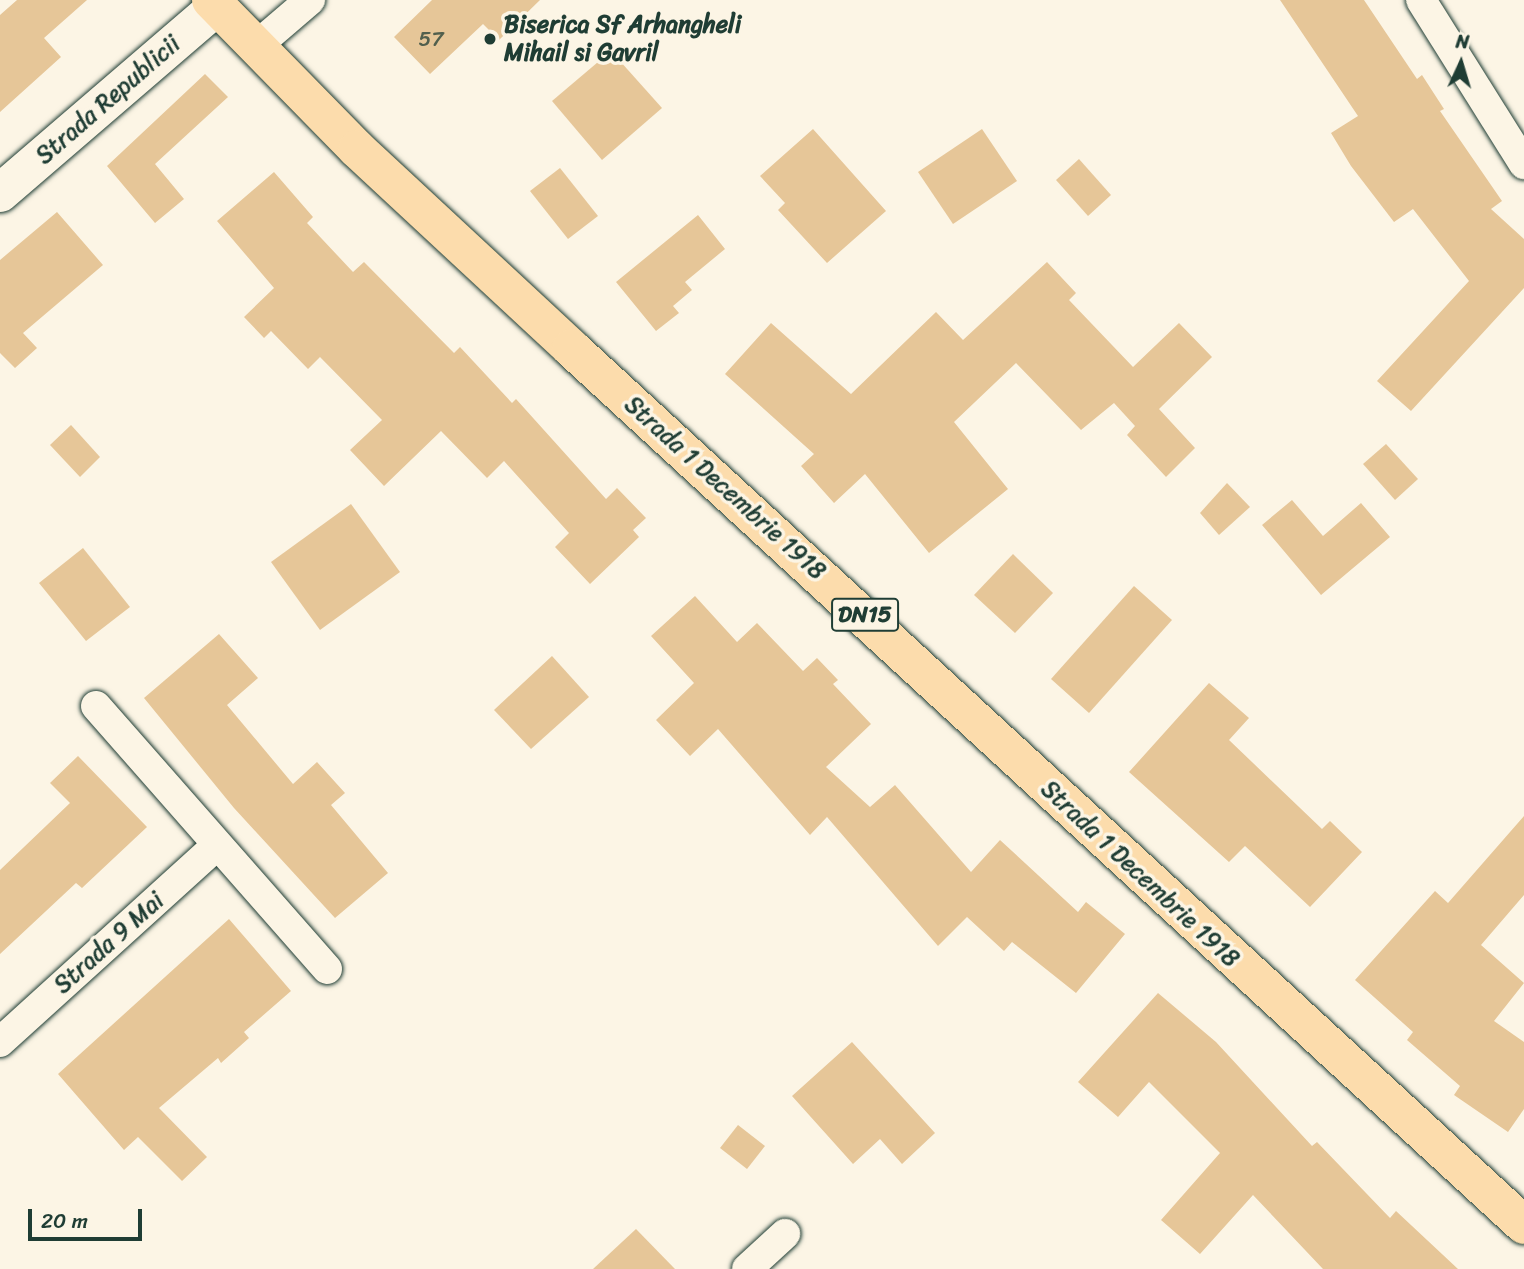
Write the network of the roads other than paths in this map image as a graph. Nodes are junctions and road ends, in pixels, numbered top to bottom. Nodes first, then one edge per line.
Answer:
1 (310, 0) edge
2 (1421, 0) edge
3 (214, 4) edge
4 (254, 48) junction
5 (1524, 164) edge
6 (0, 193) edge
7 (96, 706) dead end
8 (217, 845) junction
9 (327, 969) dead end
10 (0, 1042) edge
11 (1524, 1225) edge
12 (785, 1234) dead end
13 (747, 1269) edge

1 - 4 street
2 - 5 street
3 - 4 main road, Strada 1 Decembrie 1918 / DN15
3 - 6 street, Strada Republicii
4 - 11 main road, Strada 1 Decembrie 1918 / DN15
7 - 8 street
8 - 9 street
8 - 10 street, Strada 9 Mai
12 - 13 street

